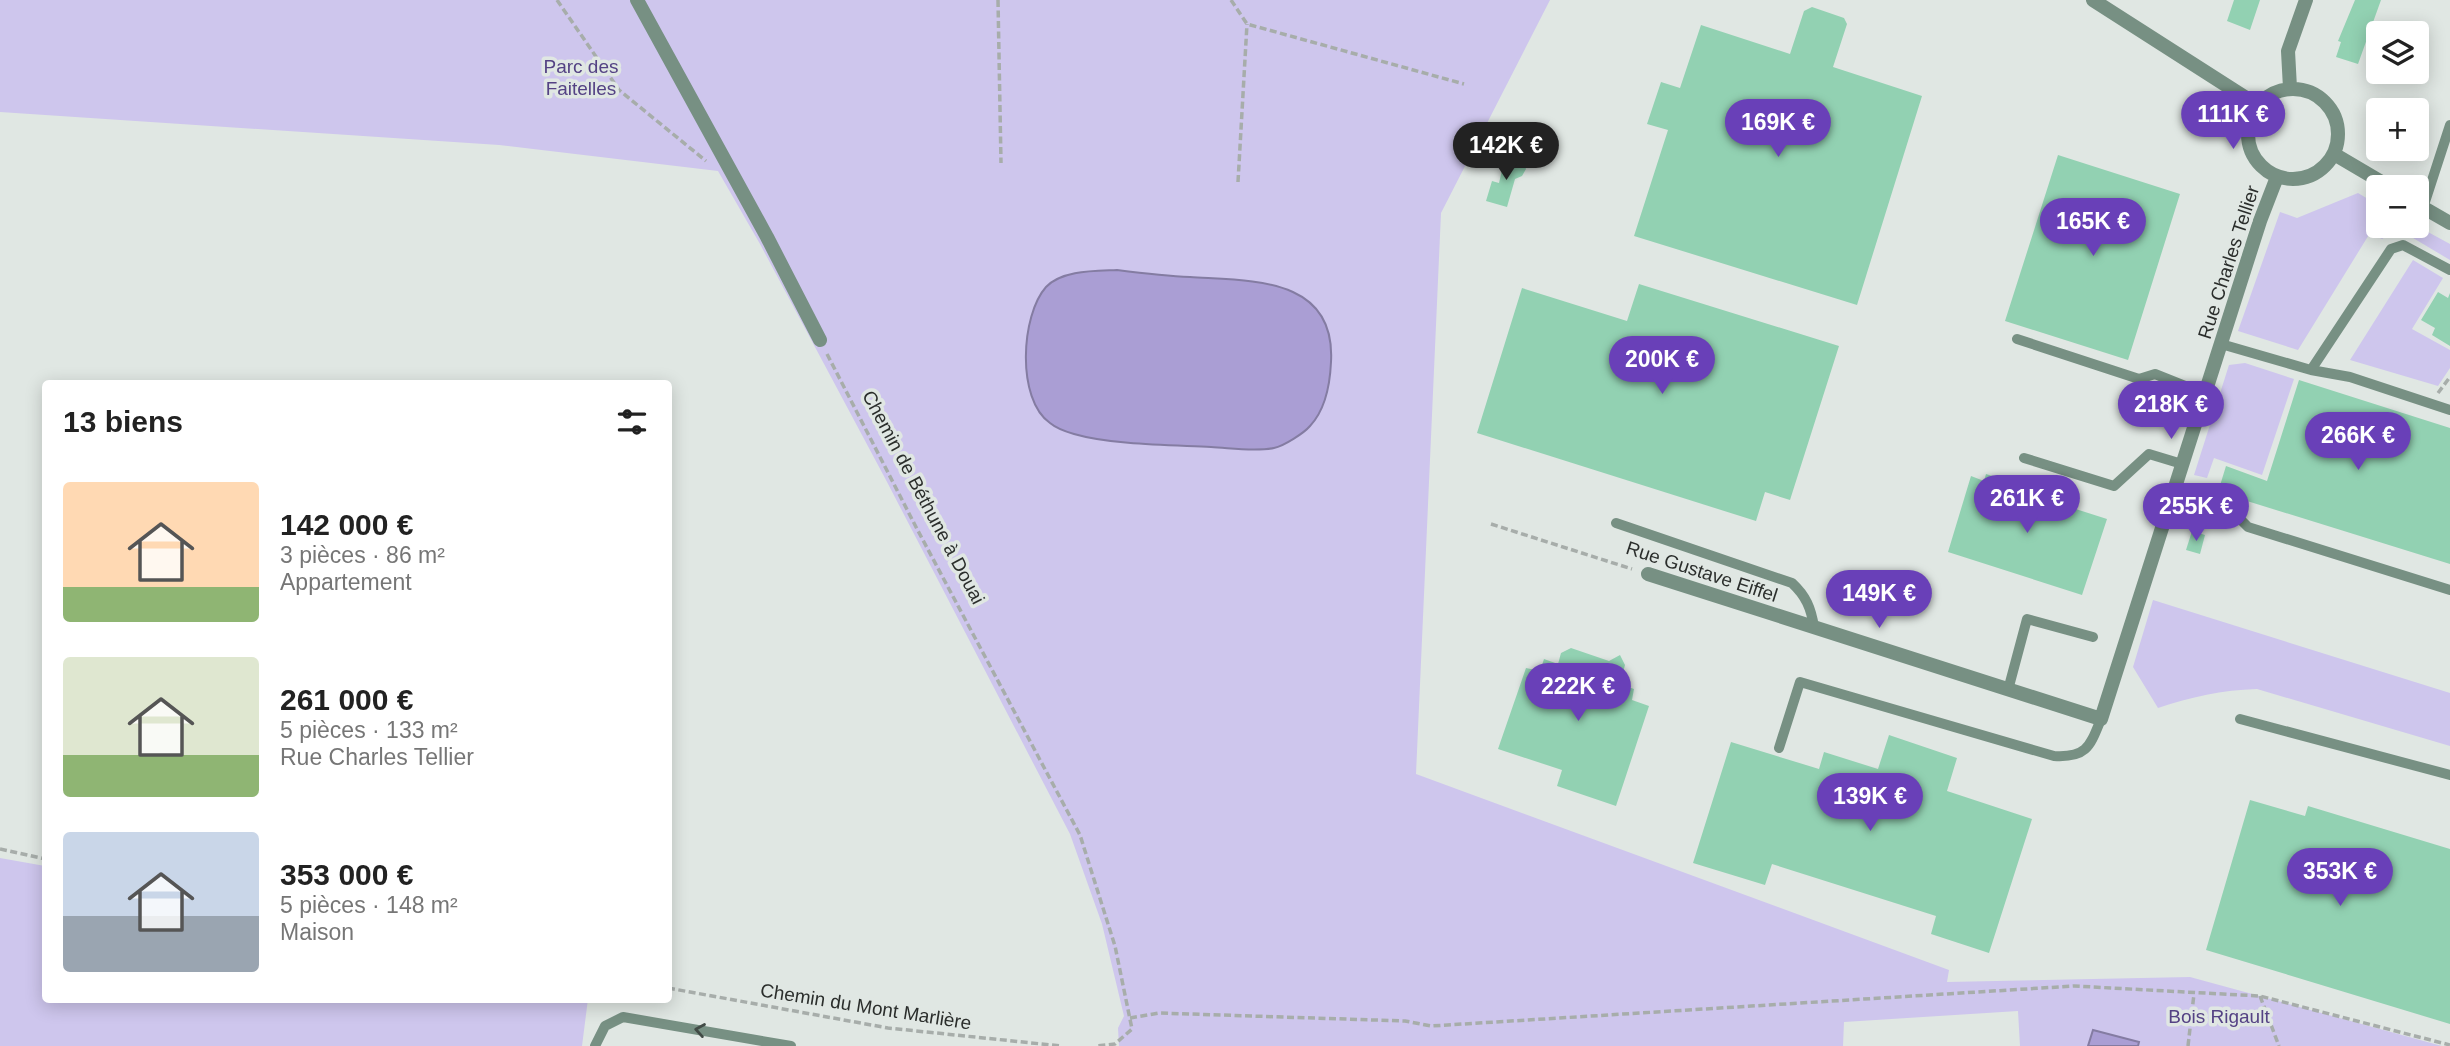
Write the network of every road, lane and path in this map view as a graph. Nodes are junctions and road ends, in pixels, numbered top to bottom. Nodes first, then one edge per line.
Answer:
1 (556, 0) edge
2 (637, 0) edge
3 (998, 0) edge
4 (1231, 0) edge
5 (2094, 0) edge
6 (2306, 0) edge
7 (1247, 24) junction
8 (1464, 84) dead end
9 (2290, 88) junction
10 (2257, 105) junction
11 (2450, 125) edge
12 (2334, 154) junction
13 (1001, 163) dead end
14 (728, 166) junction
15 (2370, 175) edge
16 (2277, 177) junction
17 (1238, 182) dead end
18 (2429, 182) edge
19 (2429, 211) edge
20 (2450, 223) edge
21 (2450, 271) edge
22 (2017, 339) dead end
23 (820, 340) joint
24 (2221, 344) junction
25 (2311, 370) junction
26 (2204, 394) junction
27 (2450, 410) edge
28 (2024, 458) dead end
29 (2182, 464) junction
30 (2175, 486) junction
31 (1616, 523) dead end
32 (1491, 524) dead end
33 (1648, 574) joint
34 (2450, 590) edge
35 (1814, 628) junction
36 (2093, 637) dead end
37 (2008, 690) junction
38 (2101, 719) junction
39 (2241, 719) dead end
40 (1779, 748) dead end
41 (2450, 775) edge
42 (0, 849) edge
43 (42, 858) edge
44 (672, 989) edge
45 (2194, 994) junction
46 (2260, 996) junction
47 (1130, 1018) junction
48 (2450, 1045) edge
49 (595, 1046) edge
50 (791, 1046) edge
51 (1061, 1046) edge
52 (1095, 1046) edge
53 (2188, 1046) edge
54 (2279, 1046) edge

1 - 14 path
2 - 14 street
3 - 13 path
4 - 7 path
5 - 10 street
6 - 9 street
7 - 8 path
7 - 17 path
9 - 10 street
9 - 12 street
10 - 16 street
11 - 18 lane
12 - 15 street
12 - 16 street
14 - 23 street
16 - 24 street, Rue Charles Tellier
19 - 20 street
21 - 25 lane
22 - 26 lane
23 - 47 path, Chemin de Béthune à Douai
24 - 25 lane
24 - 26 street, Rue Charles Tellier
25 - 27 lane
26 - 29 street, Rue Charles Tellier
28 - 29 lane
29 - 30 street, Rue Charles Tellier
30 - 34 lane
30 - 38 street, Rue Charles Tellier
31 - 35 lane
32 - 33 path, Rue Gustave Eiffel
33 - 35 street, Rue Gustave Eiffel
35 - 37 street, Rue Gustave Eiffel
36 - 37 lane
37 - 38 street, Rue Gustave Eiffel
38 - 40 lane
39 - 41 lane
42 - 43 path
44 - 51 path, Chemin du Mont Marlière
45 - 46 path
45 - 47 path
45 - 53 path
46 - 48 path
46 - 54 path
47 - 52 path, Chemin de Béthune à Douai
50 -> 49 lane

